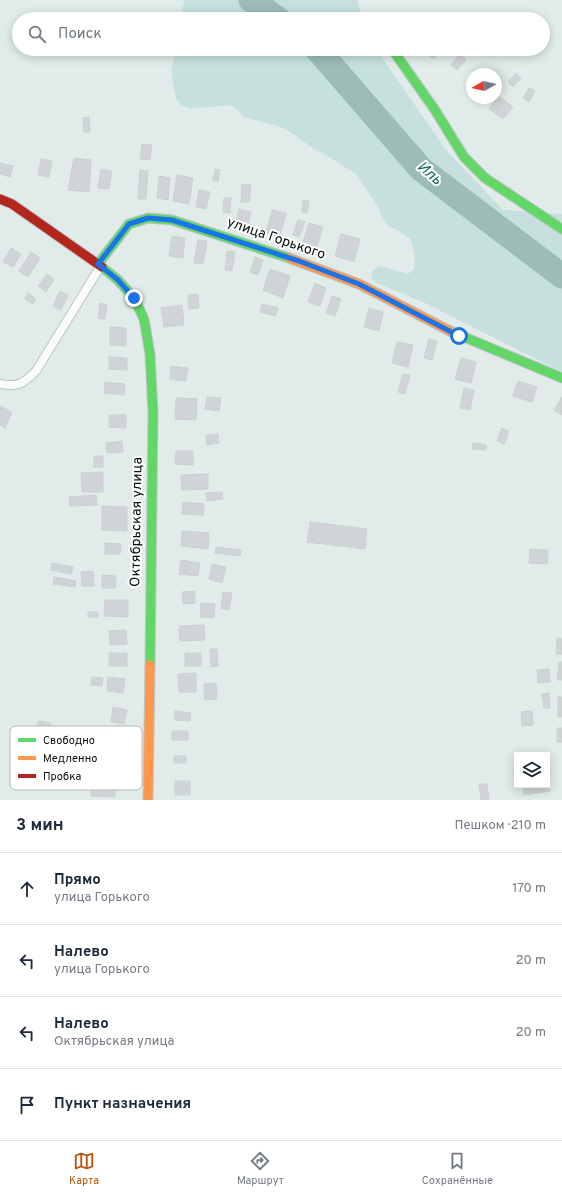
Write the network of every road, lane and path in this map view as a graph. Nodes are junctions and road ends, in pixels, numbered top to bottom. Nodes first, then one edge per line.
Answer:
1 (397, 56) edge
2 (0, 198) edge
3 (562, 229) edge
4 (99, 265) junction
5 (562, 378) edge
6 (0, 384) edge
7 (148, 800) edge

1 - 3 street
2 - 4 street
4 - 5 street, улица Горького
4 - 6 lane
4 - 7 street, Октябрьская улица

